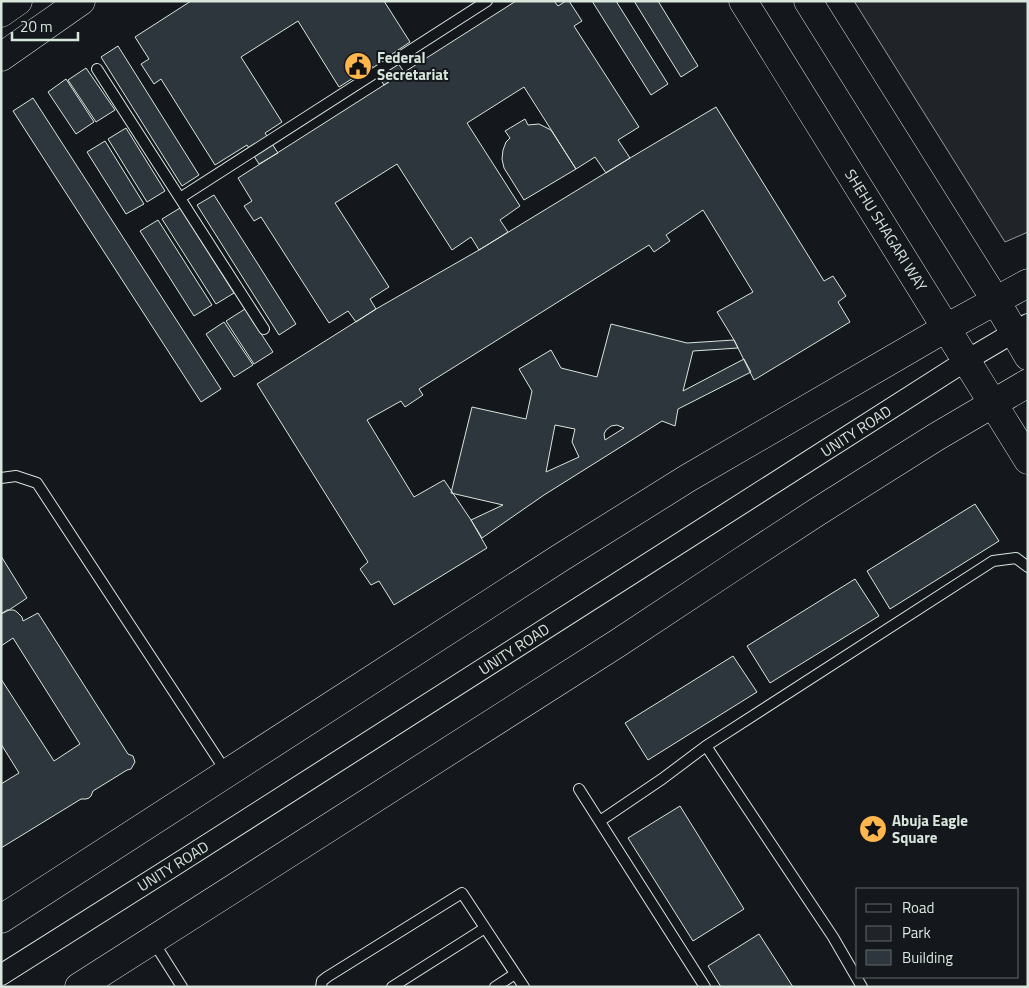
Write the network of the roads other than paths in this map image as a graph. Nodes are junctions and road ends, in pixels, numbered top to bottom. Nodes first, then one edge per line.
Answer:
1 (18, 1) edge
2 (82, 1) edge
3 (487, 1) edge
4 (743, 1) edge
5 (808, 1) edge
6 (1, 13) edge
7 (7, 54) edge
8 (96, 69) dead end
9 (180, 198) junction
10 (1028, 283) edge
11 (996, 301) junction
12 (946, 328) junction
13 (1021, 328) edge
14 (264, 329) dead end
15 (1028, 356) edge
16 (967, 360) junction
17 (1028, 383) edge
18 (993, 403) junction
19 (1028, 460) edge
20 (1, 478) edge
21 (1028, 567) edge
22 (706, 746) junction
23 (227, 773) junction
24 (579, 788) dead end
25 (600, 821) junction
26 (1, 919) edge
27 (485, 928) junction
28 (153, 940) junction
29 (516, 974) junction
30 (1, 975) edge
31 (856, 977) edge
32 (79, 987) edge
33 (182, 987) edge
34 (321, 987) edge
35 (392, 987) edge
36 (496, 987) edge
37 (524, 987) edge
38 (705, 987) edge

1 - 6 street
2 - 7 street
3 - 9 lane
4 - 12 street, SHEHU SHAGARI WAY
5 - 11 street
8 - 9 lane
9 - 14 lane
10 - 11 street
11 - 12 street
11 - 13 street
12 - 16 street, SHEHU SHAGARI WAY
12 - 23 street
13 - 15 street
13 - 16 street, UNITY ROAD
16 - 18 street, SHEHU SHAGARI WAY
16 - 30 street, UNITY ROAD
17 - 18 street
18 - 19 street, SHEHU SHAGARI WAY
18 - 28 street
20 - 23 lane
21 - 22 lane
22 - 25 lane
22 - 31 lane
23 - 26 street
24 - 25 lane
25 - 38 lane
27 - 29 lane
27 - 34 lane
27 - 35 lane
28 - 32 street
28 - 33 lane
29 - 36 lane
29 - 37 lane

